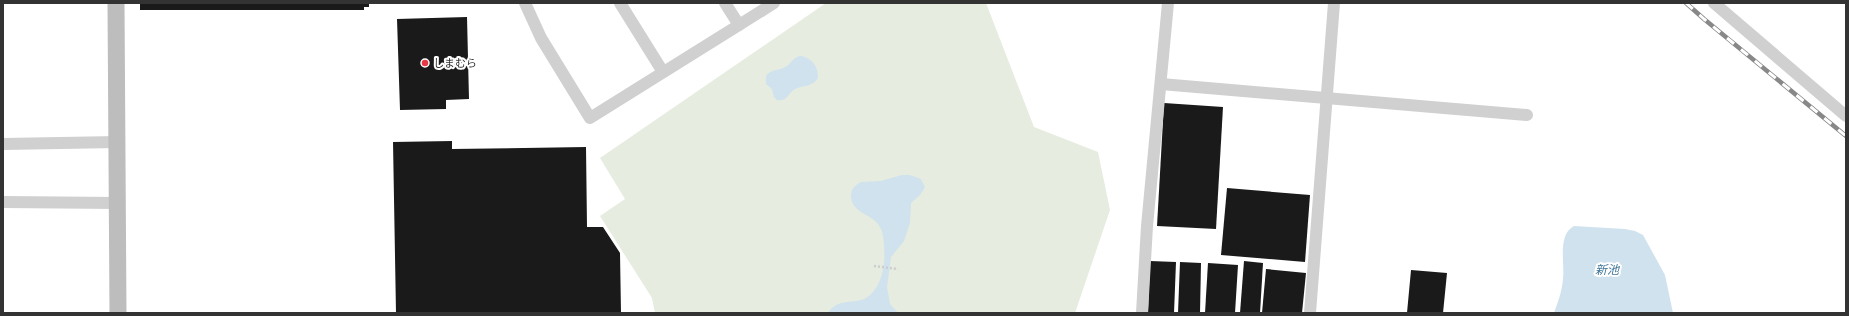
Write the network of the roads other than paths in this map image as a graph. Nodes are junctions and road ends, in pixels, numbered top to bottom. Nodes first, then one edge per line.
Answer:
1 (116, 3) edge
2 (525, 3) edge
3 (620, 3) edge
4 (725, 3) edge
5 (774, 3) edge
6 (1168, 3) edge
7 (1334, 3) edge
8 (1714, 3) edge
9 (739, 25) junction
10 (663, 72) junction
11 (1161, 84) junction
12 (1326, 98) junction
13 (1527, 115) dead end
14 (1846, 116) edge
15 (118, 142) junction
16 (3, 144) edge
17 (3, 202) edge
18 (118, 203) junction
19 (118, 313) edge
20 (1142, 313) edge
21 (1310, 313) edge

1 - 15 street
2 - 10 street
3 - 10 street
4 - 9 street
5 - 9 street
6 - 11 street
7 - 12 street
8 - 14 street
9 - 10 street
11 - 12 street
11 - 20 street
12 - 13 street
12 - 21 street
15 - 16 street
15 - 18 street
17 - 18 street
18 - 19 street

